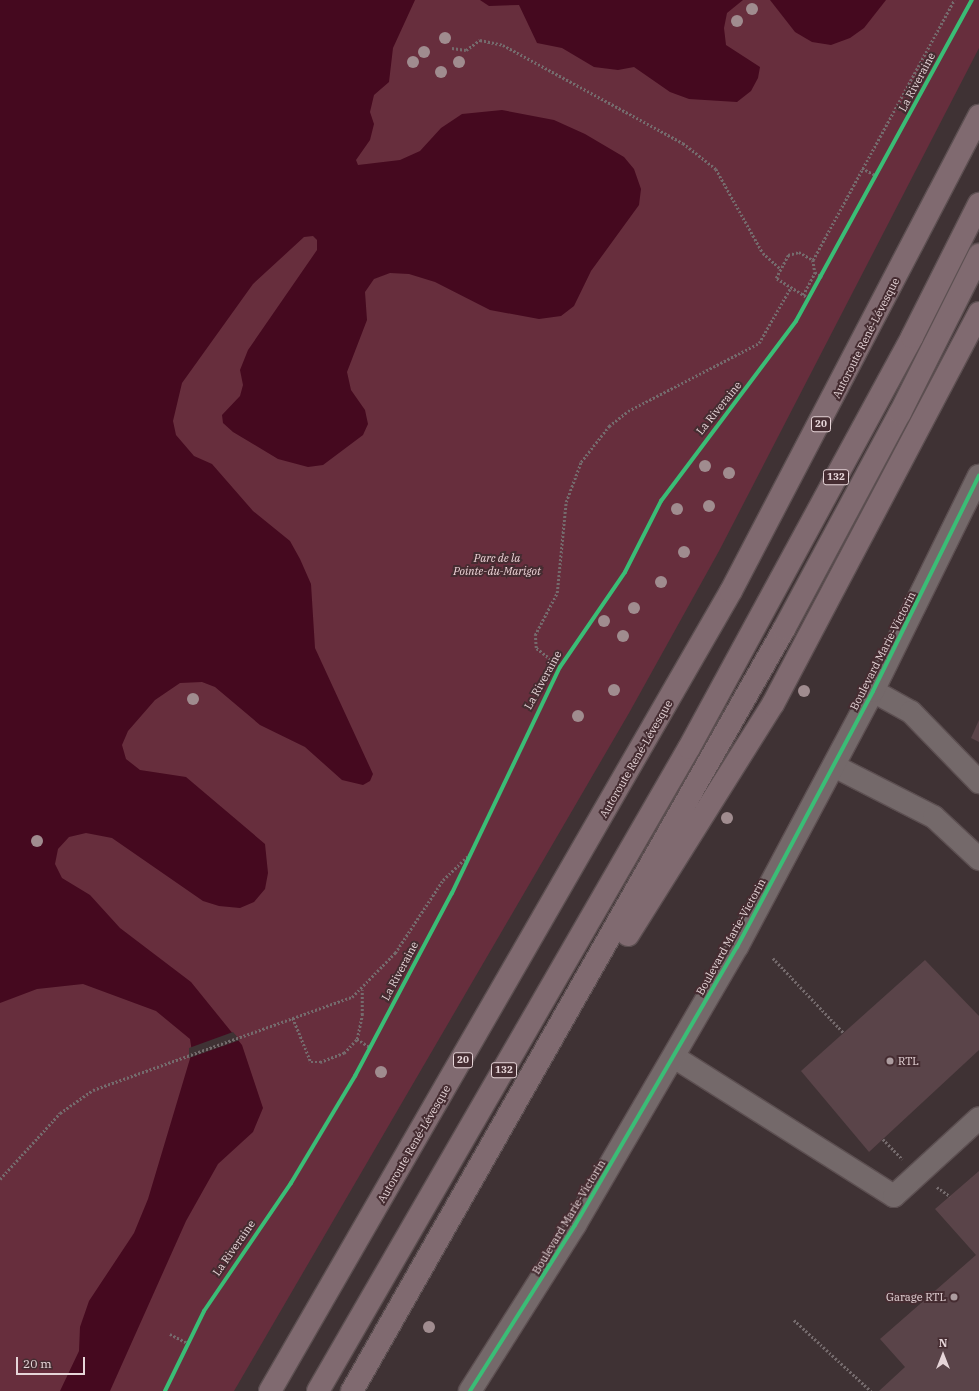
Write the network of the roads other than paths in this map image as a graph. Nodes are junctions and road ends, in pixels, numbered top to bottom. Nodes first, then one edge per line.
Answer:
1 (979, 116) edge
2 (979, 204) edge
3 (979, 255) edge
4 (979, 313) edge
5 (979, 476) edge
6 (873, 691) junction
7 (834, 766) junction
8 (979, 782) edge
9 (979, 860) edge
10 (674, 1057) junction
11 (979, 1118) edge
12 (471, 1183) junction
13 (478, 1388) edge
14 (270, 1391) edge
15 (318, 1391) edge
16 (352, 1391) edge

1 - 14 highway, Autoroute René-Lévesque / 20
2 - 15 highway, 132
3 - 12 highway
4 - 12 highway
5 - 6 street, Boulevard Marie-Victorin
6 - 7 street, Boulevard Marie-Victorin
6 - 8 street
7 - 9 street
7 - 10 street, Boulevard Marie-Victorin
10 - 11 street
10 - 13 street, Boulevard Marie-Victorin
12 - 16 highway

